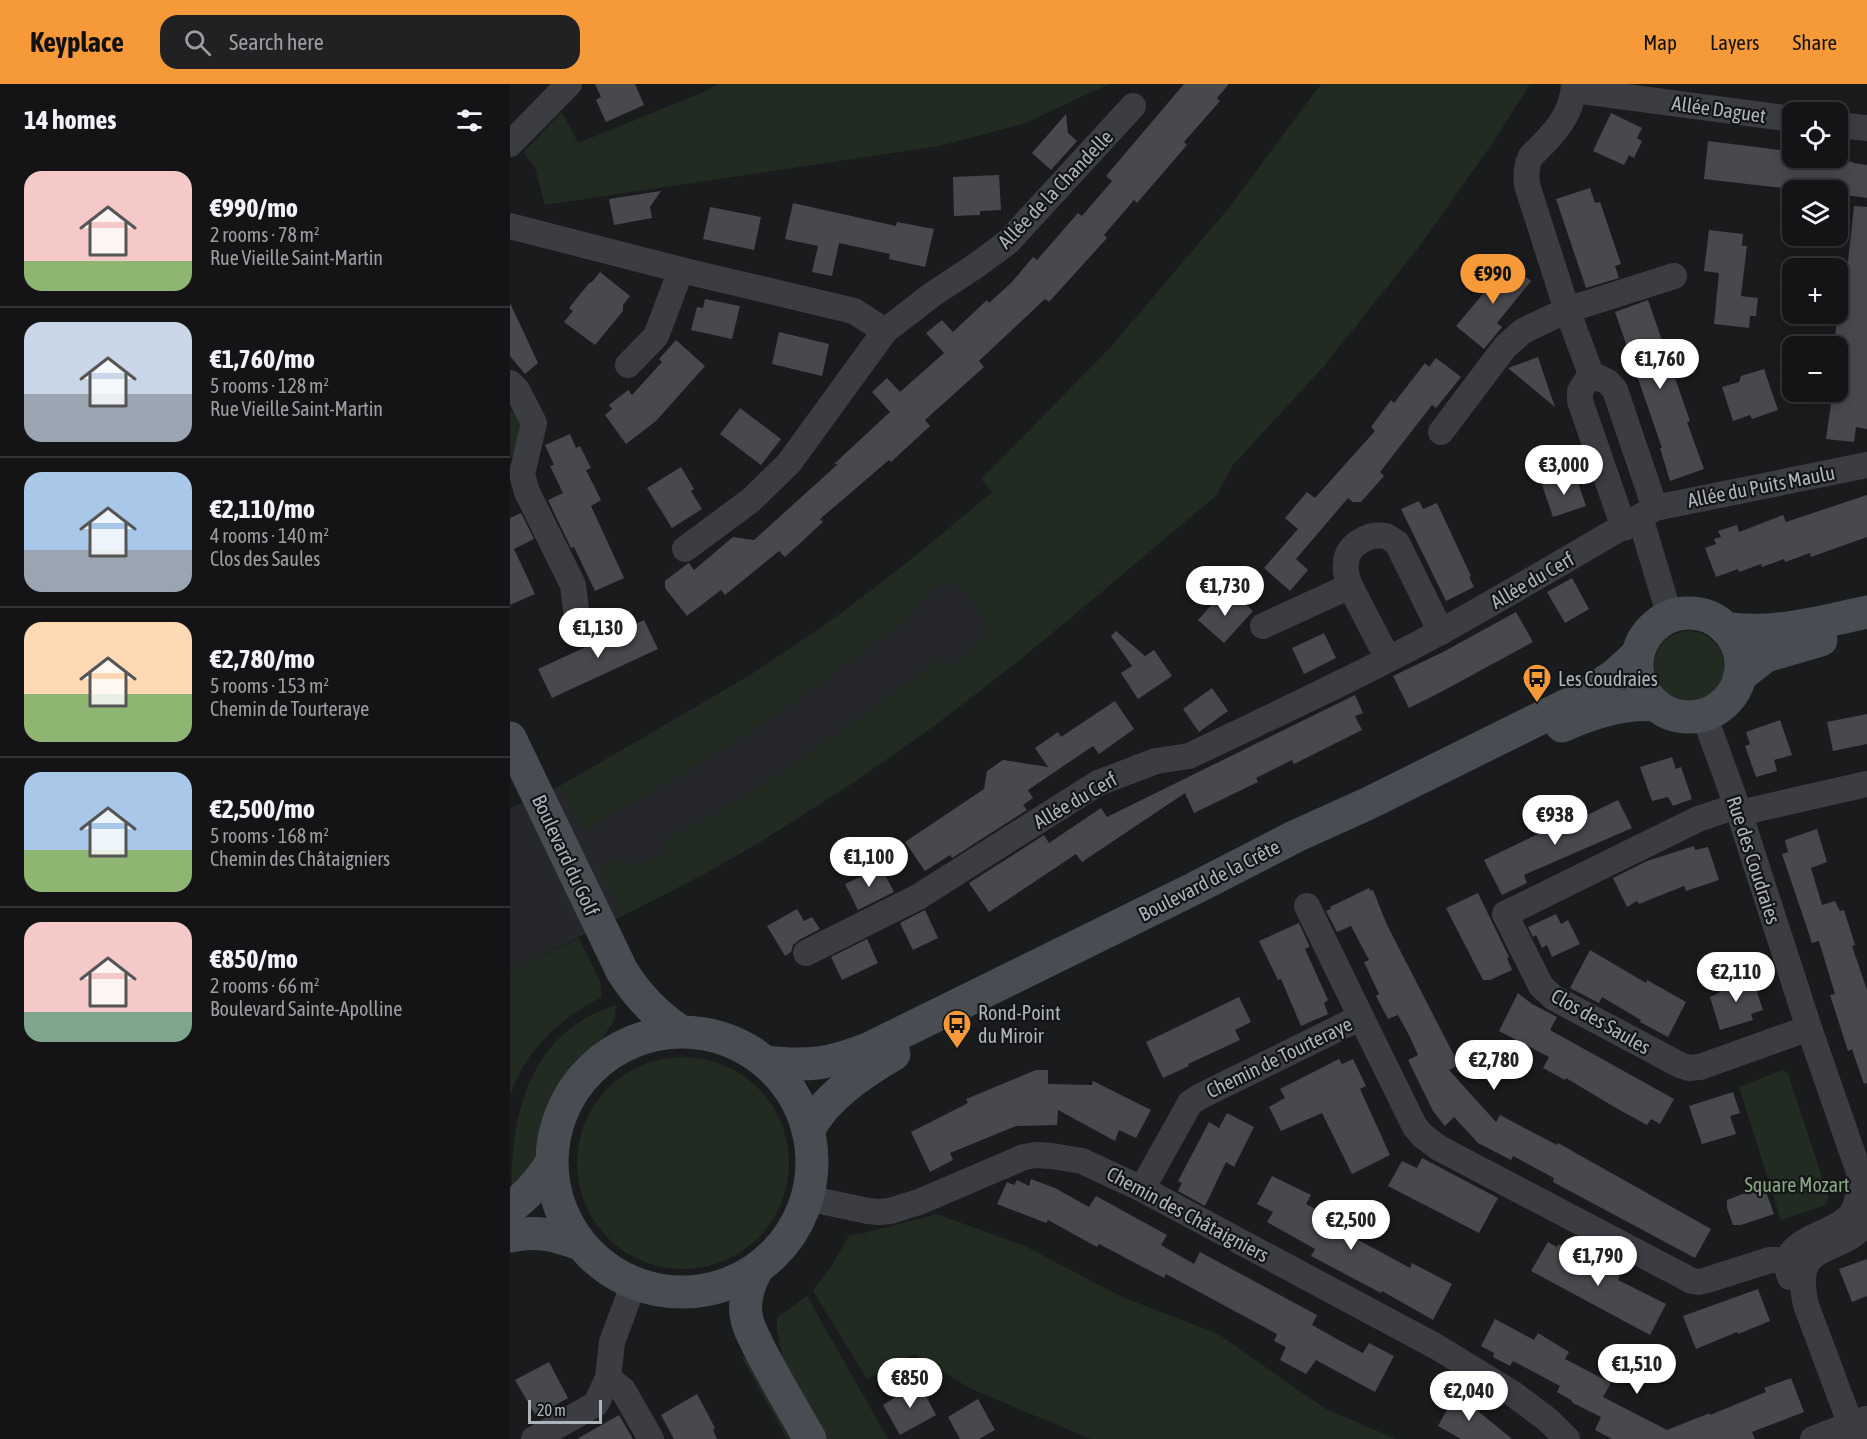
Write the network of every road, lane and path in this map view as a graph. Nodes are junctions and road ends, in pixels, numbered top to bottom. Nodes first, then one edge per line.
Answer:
1 (569, 84) edge
2 (1574, 87) edge
3 (1133, 106) dead end
4 (1782, 118) edge
5 (1848, 126) edge
6 (1867, 129) edge
7 (510, 144) edge
8 (510, 226) edge
9 (681, 270) junction
10 (1674, 276) dead end
11 (1567, 310) junction
12 (885, 331) junction
13 (628, 364) dead end
14 (1591, 374) junction
15 (510, 383) edge
16 (1441, 432) dead end
17 (1867, 465) edge
18 (1640, 518) junction
19 (685, 549) dead end
20 (1350, 586) junction
21 (576, 610) dead end
22 (1867, 612) edge
23 (1670, 617) junction
24 (1263, 626) dead end
25 (1725, 628) junction
26 (1867, 629) edge
27 (1441, 632) junction
28 (1638, 654) junction
29 (1388, 659) junction
30 (1740, 676) junction
31 (1656, 705) junction
32 (1704, 715) junction
33 (510, 738) edge
34 (1867, 784) edge
35 (1738, 809) junction
36 (1307, 906) dead end
37 (806, 953) dead end
38 (622, 971) junction
39 (1361, 1017) junction
40 (1809, 1029) junction
41 (680, 1031) junction
42 (618, 1048) junction
43 (765, 1062) junction
44 (808, 1131) junction
45 (551, 1163) junction
46 (1863, 1185) edge
47 (1142, 1189) junction
48 (807, 1198) junction
49 (510, 1208) edge
50 (1867, 1221) edge
51 (510, 1236) edge
52 (581, 1244) junction
53 (1796, 1266) junction
54 (757, 1269) junction
55 (634, 1283) junction
56 (696, 1292) junction
57 (762, 1353) junction
58 (608, 1378) junction
59 (1858, 1427) edge
60 (534, 1439) edge
61 (651, 1439) edge
62 (810, 1439) edge
63 (1567, 1439) edge
64 (1812, 1439) edge

1 - 7 street
2 - 4 street, Allée Daguet
2 - 11 street
3 - 12 street, Allée de la Chandelle
5 - 6 street
8 - 9 street
9 - 12 street
9 - 13 street
10 - 11 street
11 - 14 street
11 - 16 street
12 - 19 street, Allée de la Chandelle
14 - 18 street
14 - 18 street
15 - 21 street
17 - 18 street, Allée du Puits Maulu
18 - 23 street
18 - 27 street, Allée du Cerf
20 - 24 street
20 - 27 street
20 - 29 street
22 - 25 main road
23 - 25 main road
23 - 28 main road, Boulevard de la Crête
25 - 30 main road
26 - 30 main road
27 - 29 street, Allée du Cerf
28 - 31 main road
28 - 43 main road, Boulevard de la Crête
29 - 37 street, Allée du Cerf
30 - 32 main road
31 - 32 main road, Boulevard de la Crête
31 - 44 main road, Boulevard de la Crête
32 - 35 street, Rue des Coudraies
33 - 38 main road, Boulevard du Golf
34 - 35 street
35 - 40 street, Rue des Coudraies
35 - 40 street, Clos des Saules
36 - 39 street, Chemin de Tourteraye
38 - 41 main road, Boulevard du Golf
38 - 42 main road, Boulevard du Golf
39 - 47 street, Chemin de Tourteraye
39 - 53 street, Chemin de Tourteraye
40 - 46 street, Rue des Coudraies
41 - 42 main road
41 - 43 main road
42 - 45 main road
43 - 44 main road
44 - 48 main road
45 - 49 main road
45 - 52 main road
46 - 53 street, Rue des Coudraies
47 - 48 street, Chemin des Châtaigniers
47 - 63 street, Chemin des Châtaigniers
48 - 54 main road
50 - 53 street
51 - 52 main road
52 - 55 main road
53 - 59 street
54 - 56 main road
54 - 57 main road
55 - 56 main road
55 - 58 street
56 - 57 main road
57 - 62 main road
58 - 60 street
58 - 61 street
59 - 64 street

